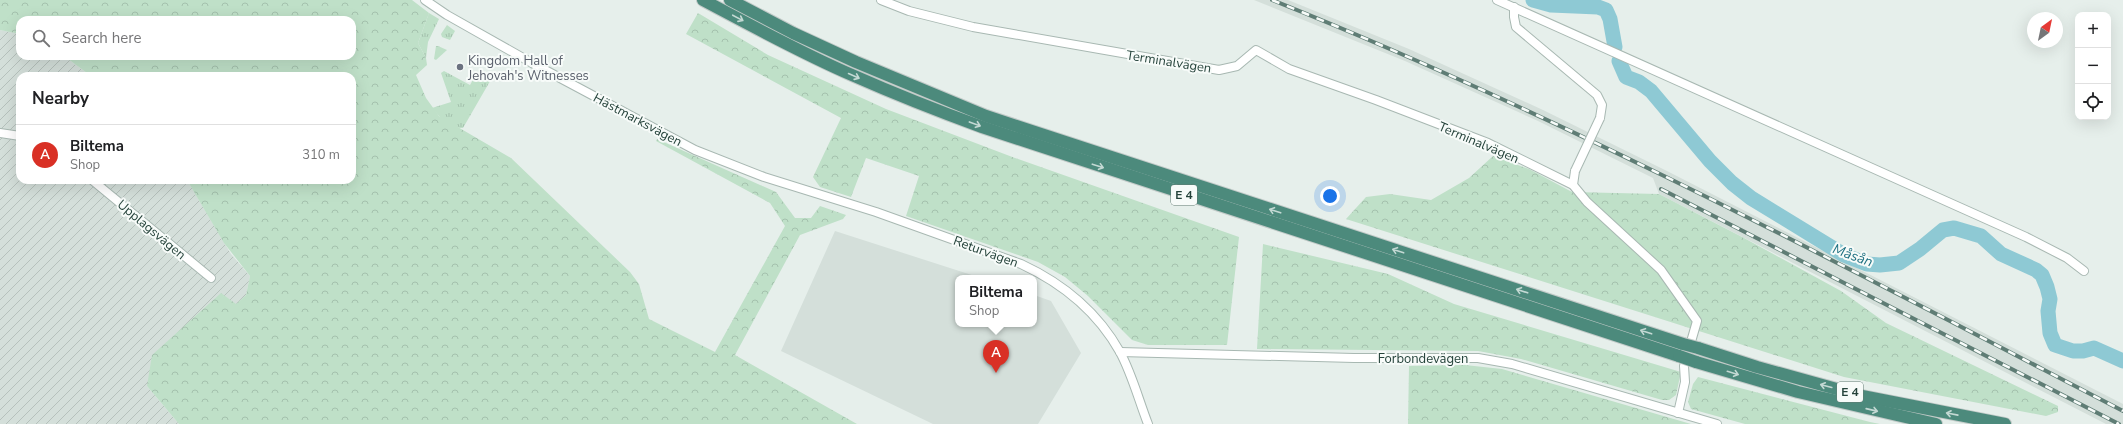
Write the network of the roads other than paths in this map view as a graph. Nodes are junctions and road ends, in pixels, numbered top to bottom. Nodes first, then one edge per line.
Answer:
1 (425, 0) edge
2 (703, 0) edge
3 (730, 0) edge
4 (880, 0) edge
5 (1497, 0) edge
6 (1514, 7) junction
7 (0, 133) edge
8 (16, 135) edge
9 (97, 184) edge
10 (1573, 185) junction
11 (795, 187) joint
12 (2084, 271) dead end
13 (211, 278) dead end
14 (1120, 352) junction
15 (1678, 413) junction
16 (1148, 424) edge
17 (1717, 424) edge
18 (1936, 424) edge
19 (2005, 424) edge

1 - 11 street, Hästmarksvägen
2 -> 18 highway, E 4, bridge
19 -> 3 highway, E 4, bridge
4 - 10 street, Terminalvägen
5 - 6 street
6 - 10 street, bridge
6 - 12 street
7 - 8 street
9 - 13 street, Upplagsvägen
10 - 15 street
11 - 14 street, Returvägen
14 - 15 street, Forbondevägen
14 - 16 street, Returvägen
15 - 17 street, Forbondevägen

